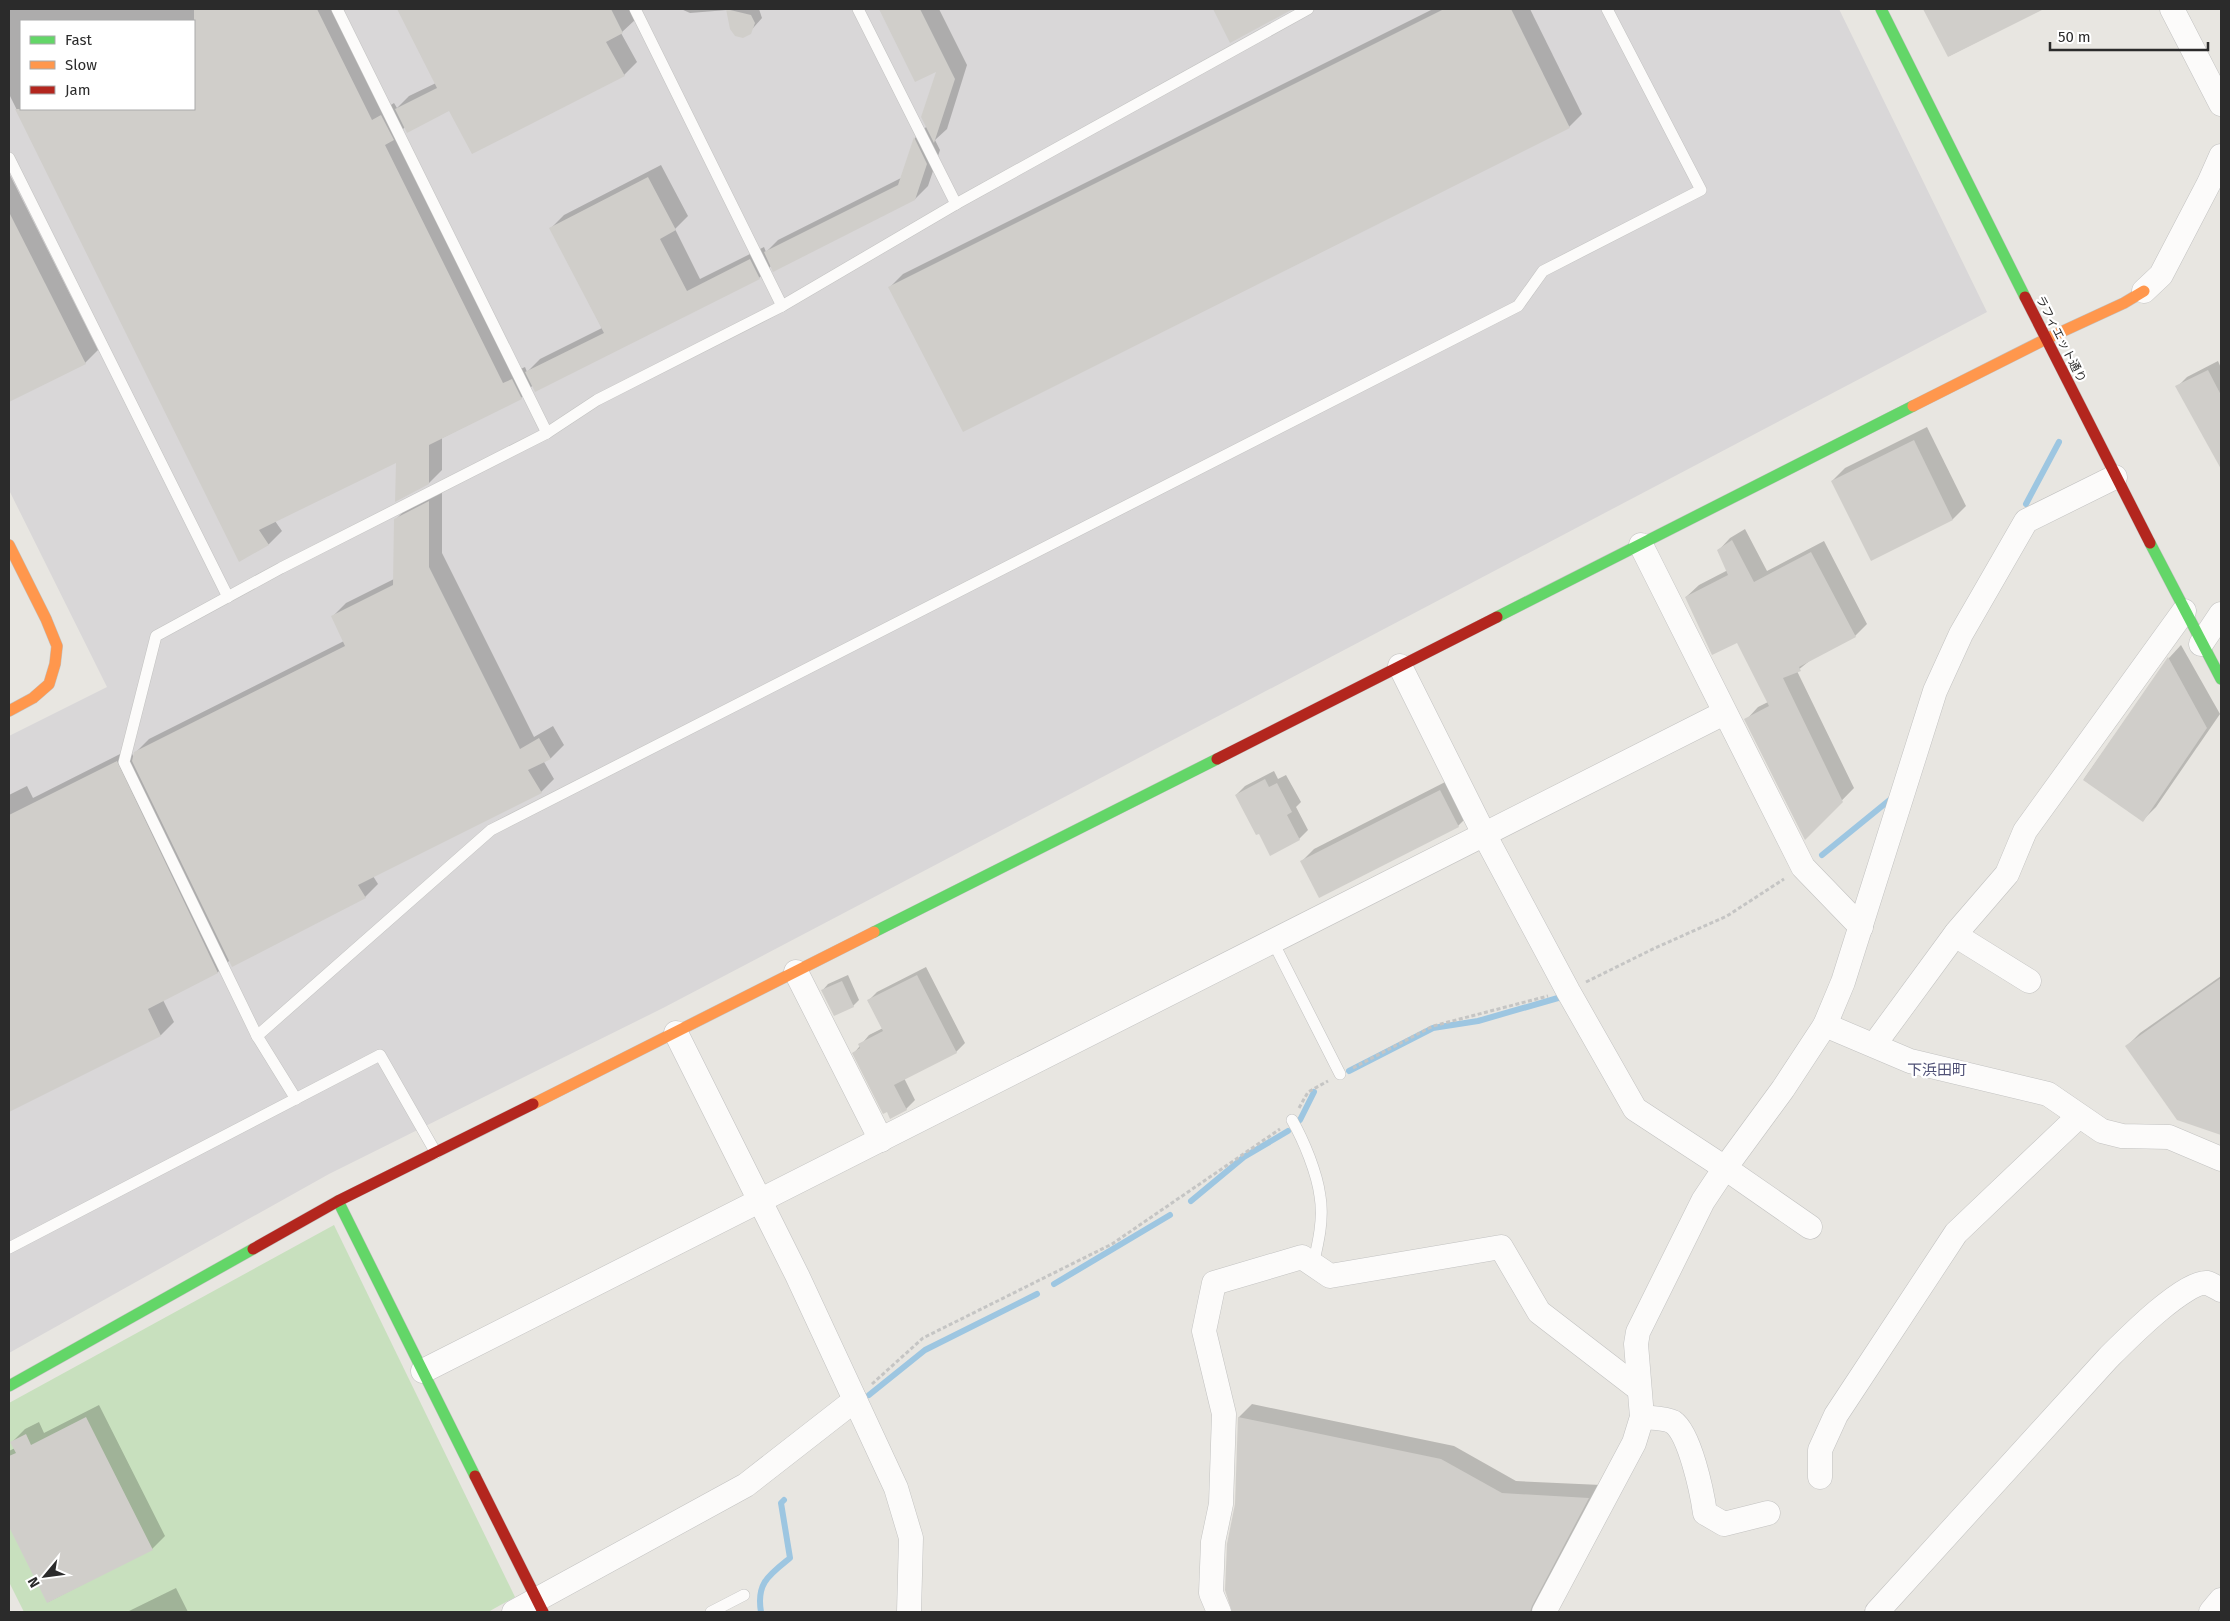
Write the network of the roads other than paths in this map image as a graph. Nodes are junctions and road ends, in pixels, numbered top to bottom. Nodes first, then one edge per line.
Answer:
1 (337, 9) edge
2 (636, 9) edge
3 (858, 9) edge
4 (1308, 9) edge
5 (1607, 9) edge
6 (1881, 9) edge
7 (2172, 9) edge
8 (2221, 104) edge
9 (2221, 156) edge
10 (9, 158) edge
11 (956, 204) junction
12 (2144, 291) joint
13 (782, 306) junction
14 (2046, 339) junction
15 (547, 434) junction
16 (2115, 477) junction
17 (9, 545) edge
18 (1641, 545) junction
19 (228, 597) junction
20 (2184, 611) junction
21 (2221, 614) edge
22 (2202, 644) junction
23 (1400, 666) junction
24 (2221, 679) edge
25 (9, 711) edge
26 (1724, 714) junction
27 (1484, 834) junction
28 (1861, 927) junction
29 (1955, 935) junction
30 (1272, 942) junction
31 (796, 972) junction
32 (2029, 981) dead end
33 (1824, 1025) junction
34 (676, 1033) junction
35 (257, 1036) junction
36 (1874, 1045) junction
37 (1340, 1074) road end
38 (296, 1099) junction
39 (2079, 1116) junction
40 (1292, 1120) road end
41 (881, 1140) junction
42 (436, 1152) junction
43 (2221, 1159) edge
44 (1725, 1168) junction
45 (338, 1201) junction
46 (760, 1201) junction
47 (1810, 1227) dead end
48 (9, 1248) edge
49 (1313, 1265) junction
50 (2221, 1290) edge
51 (423, 1371) junction
52 (9, 1386) edge
53 (1639, 1389) junction
54 (855, 1400) junction
55 (1642, 1417) junction
56 (1820, 1477) dead end
57 (1768, 1513) dead end
58 (744, 1595) dead end
59 (2221, 1600) edge
60 (540, 1606) edge
61 (514, 1612) edge
62 (711, 1612) edge
63 (909, 1612) edge
64 (1219, 1612) edge
65 (1544, 1612) edge
66 (1877, 1612) edge
67 (2211, 1612) edge

1 - 15 lane
2 - 13 lane
3 - 11 lane
4 - 11 lane
5 - 35 lane
6 - 14 street, ラフィエット通り
7 - 8 street
9 - 12 street
10 - 19 lane
11 - 13 lane
12 - 14 street
13 - 15 lane
14 - 16 street, ラフィエット通り
14 - 18 street
15 - 19 lane
16 - 20 street, ラフィエット通り
16 - 28 street
17 - 25 street
18 - 23 street
18 - 26 street
19 - 35 lane
20 - 22 street, ラフィエット通り
20 - 29 street
21 - 22 street
22 - 24 street, ラフィエット通り
23 - 27 street
23 - 31 street
26 - 27 street
26 - 28 street
27 - 30 street
27 - 44 street
28 - 33 street
29 - 32 street
29 - 36 street
30 - 37 lane
30 - 41 street
31 - 34 street
31 - 41 street
33 - 36 street
33 - 44 street
34 - 42 street
34 - 46 street
35 - 38 lane
36 - 39 street
38 - 42 lane
38 - 48 lane
39 - 43 street
39 - 56 street
40 - 49 lane
41 - 46 street
42 - 45 street
44 - 47 street
44 - 53 street
45 - 51 street
45 - 52 street
46 - 51 street
46 - 54 street
49 - 53 street
49 - 64 street
50 - 66 street
51 - 60 street
53 - 55 street
54 - 60 street
54 - 63 street
55 - 57 street
55 - 65 street
58 - 62 lane
59 - 67 street
60 - 61 street

